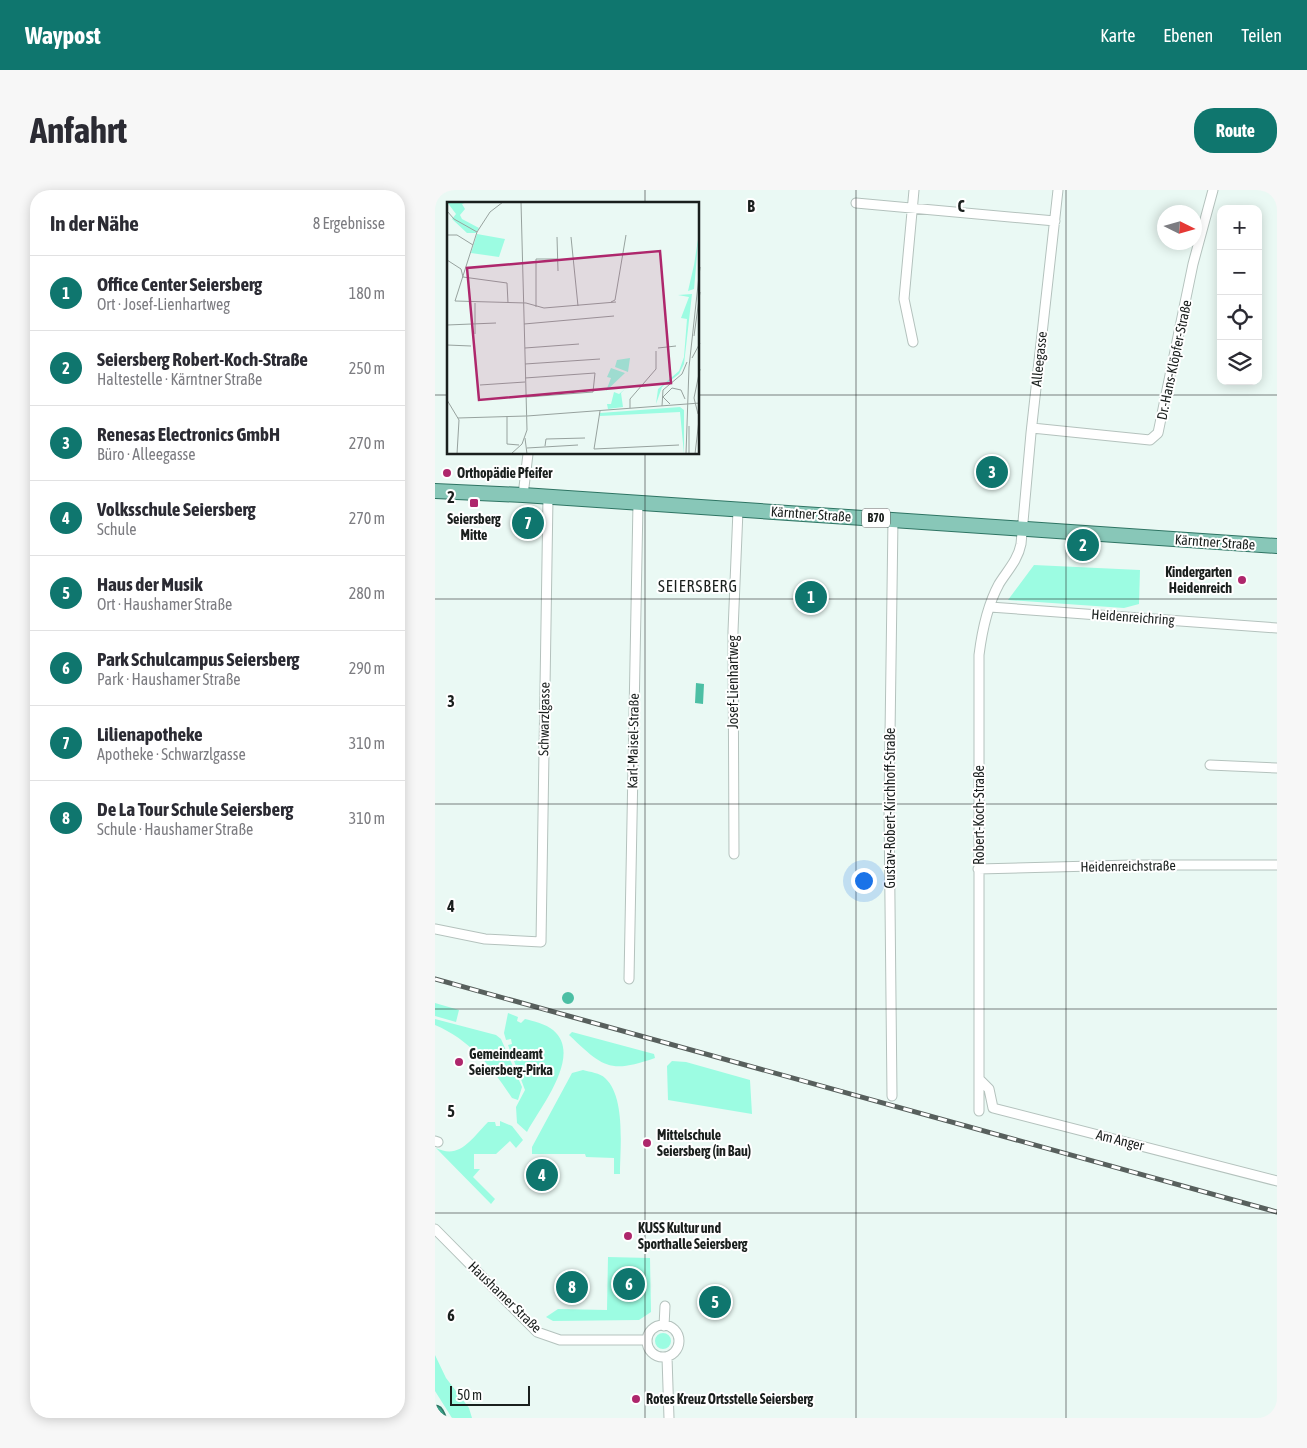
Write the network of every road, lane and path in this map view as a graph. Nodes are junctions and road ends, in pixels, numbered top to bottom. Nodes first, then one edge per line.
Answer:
1 (914, 190) edge
2 (1058, 190) edge
3 (1213, 190) edge
4 (856, 202) dead end
5 (912, 208) junction
6 (1055, 221) junction
7 (913, 342) dead end
8 (1032, 428) junction
9 (528, 455) edge
10 (435, 491) edge
11 (523, 495) junction
12 (548, 497) junction
13 (638, 503) junction
14 (738, 510) junction
15 (893, 519) junction
16 (1023, 528) junction
17 (1277, 546) edge
18 (990, 607) junction
19 (1277, 628) edge
20 (1210, 765) dead end
21 (1277, 768) edge
22 (734, 854) dead end
23 (1277, 865) edge
24 (978, 869) junction
25 (435, 929) edge
26 (629, 979) dead end
27 (980, 1080) junction
28 (892, 1096) dead end
29 (979, 1111) dead end
30 (1277, 1181) edge
31 (435, 1229) edge
32 (665, 1306) dead end
33 (664, 1326) junction
34 (647, 1340) junction
35 (667, 1357) junction
36 (435, 1414) edge
37 (437, 1418) edge
38 (669, 1418) edge

1 - 5 street
2 - 6 street, Alleegasse
3 - 8 street, Dr.-Hans-Klöpfer-Straße
4 - 5 street
5 - 6 street
5 - 7 street
6 - 8 street, Alleegasse
8 - 16 street, Alleegasse
9 - 11 street
10 - 11 main road, Kärntner Straße / B70
11 - 12 main road, Kärntner Straße / B70
12 - 13 main road, Kärntner Straße / B70
12 - 25 street, Schwarzlgasse
13 - 14 main road, Kärntner Straße / B70
13 - 26 street, Karl-Maisel-Straße
14 - 15 main road, Kärntner Straße / B70
14 - 22 street, Josef-Lienhartweg
15 - 16 main road, Kärntner Straße / B70
15 - 28 street, Gustav-Robert-Kirchhoff-Straße
16 - 17 main road, Kärntner Straße / B70
16 - 18 street, Robert-Koch-Straße
18 - 19 street, Heidenreichring
18 - 24 street, Robert-Koch-Straße
20 - 21 street
23 - 24 street, Heidenreichstraße
24 - 27 street, Robert-Koch-Straße
27 - 29 street, Robert-Koch-Straße
27 - 30 street, Am Anger
31 - 34 street, Haushamer Straße
32 - 33 street
33 - 34 street
33 - 35 street
34 - 35 street
35 - 38 street
36 - 37 highway

